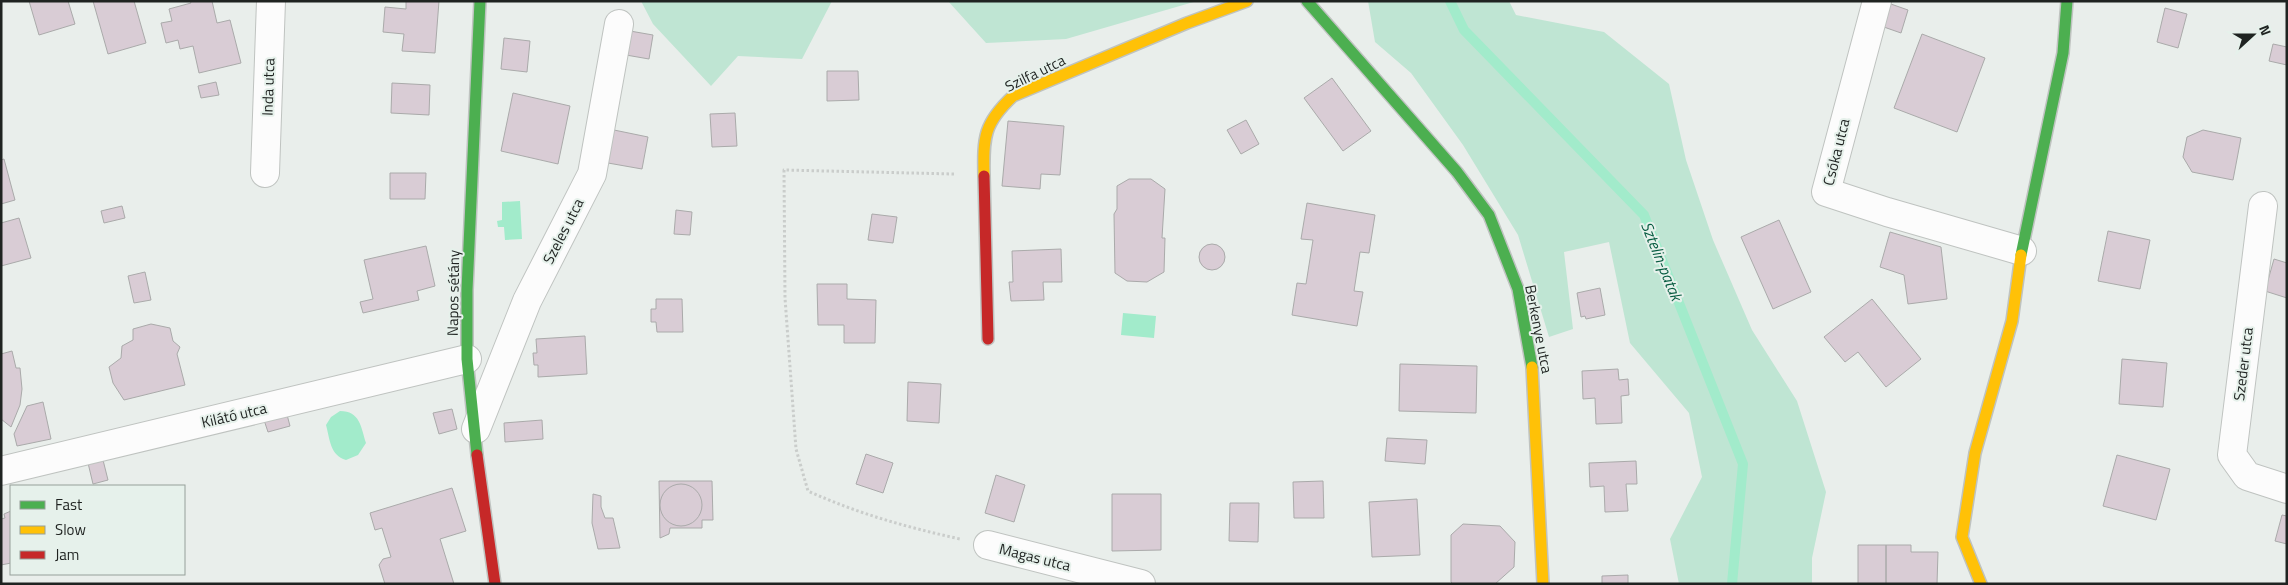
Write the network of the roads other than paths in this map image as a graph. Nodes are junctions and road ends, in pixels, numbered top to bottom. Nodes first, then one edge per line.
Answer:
1 (271, 1) edge
2 (480, 1) edge
3 (1247, 1) edge
4 (1307, 1) edge
5 (1877, 1) edge
6 (2067, 1) edge
7 (619, 24) dead end
8 (265, 174) dead end
9 (2263, 206) dead end
10 (2022, 251) junction
11 (988, 339) dead end
12 (467, 359) junction
13 (476, 429) junction
14 (1, 471) edge
15 (2287, 489) edge
16 (988, 545) road end
17 (495, 584) edge
18 (1141, 584) edge
19 (1543, 584) edge
20 (1981, 584) edge

1 - 8 street, Inda utca
2 - 12 street, Napos sétány
3 - 11 street, Szilfa utca
4 - 19 street, Berkenye utca
5 - 10 street, Csóka utca
6 - 10 street
7 - 13 street, Szeles utca
9 - 15 street, Szeder utca
10 - 20 street
12 - 13 street, Napos sétány
12 - 14 street, Kilátó utca
13 - 17 street, Napos sétány
16 - 18 street, Magas utca

